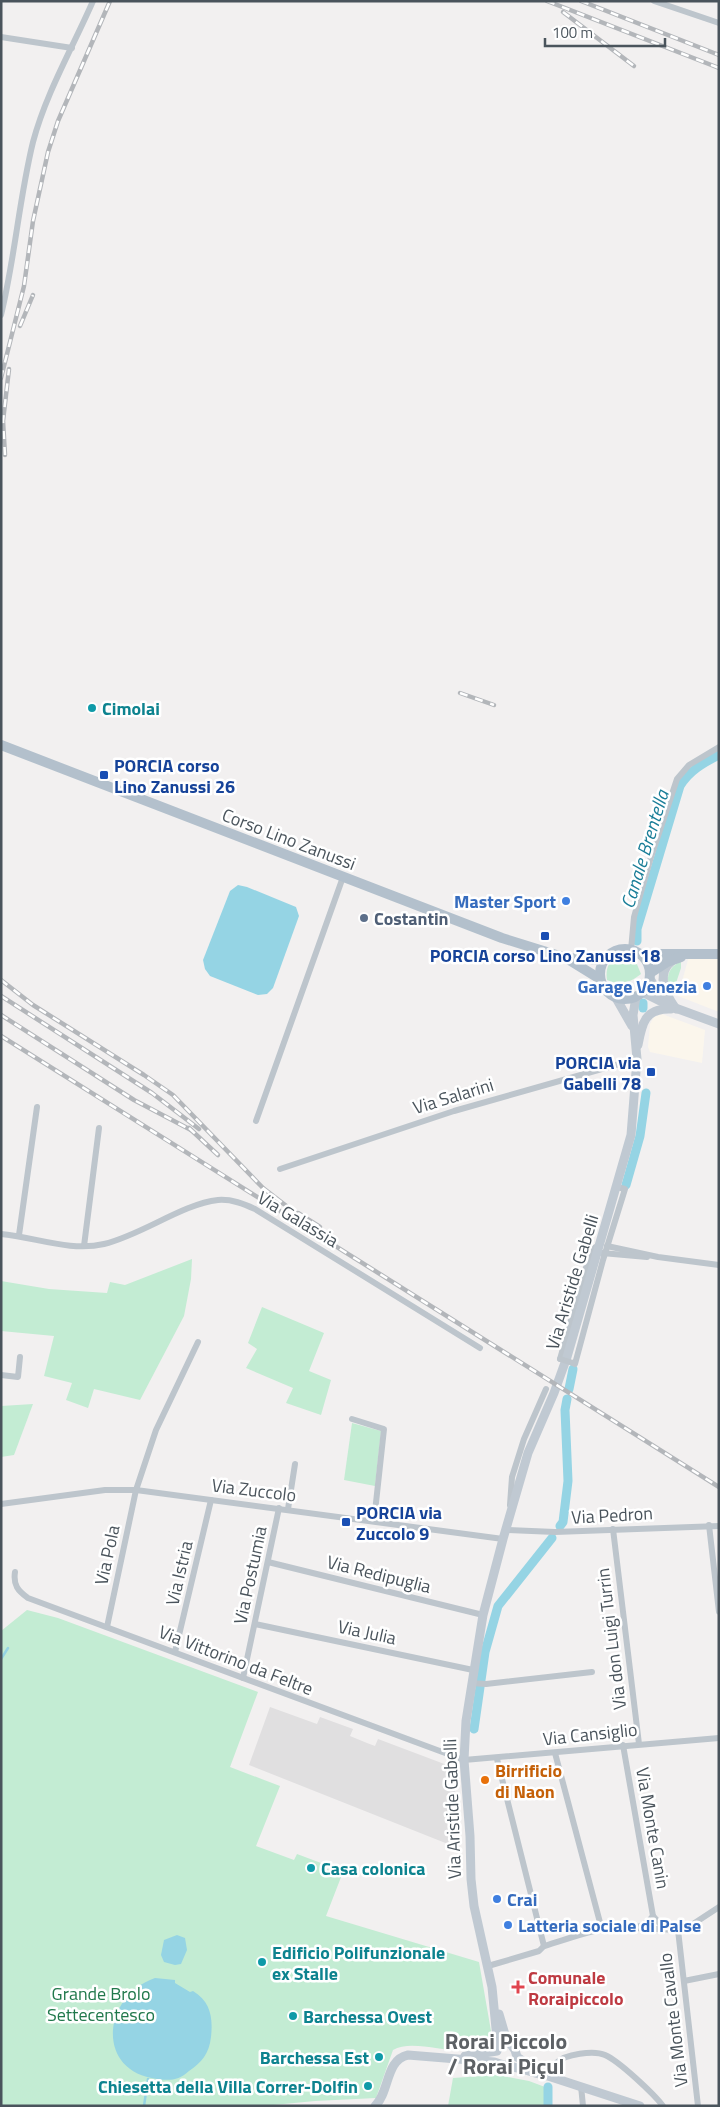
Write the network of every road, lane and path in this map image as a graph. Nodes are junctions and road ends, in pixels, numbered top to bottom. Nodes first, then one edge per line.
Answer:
1 (93, 1) edge
2 (654, 1) edge
3 (719, 23) edge
4 (1, 37) edge
5 (72, 48) junction
6 (3, 299) edge
7 (1, 315) edge
8 (1, 745) edge
9 (719, 747) edge
10 (343, 877) junction
11 (636, 952) junction
12 (697, 954) junction
13 (719, 954) edge
14 (566, 958) junction
15 (674, 959) junction
16 (604, 960) junction
17 (650, 976) junction
18 (600, 979) junction
19 (639, 994) junction
20 (616, 998) junction
21 (677, 1009) junction
22 (719, 1024) edge
23 (633, 1028) junction
24 (636, 1056) junction
25 (37, 1107) dead end
26 (256, 1121) dead end
27 (99, 1128) dead end
28 (280, 1169) dead end
29 (1, 1234) edge
30 (19, 1236) junction
31 (84, 1246) junction
32 (603, 1249) junction
33 (719, 1265) edge
34 (198, 1342) dead end
35 (480, 1348) dead end
36 (20, 1357) dead end
37 (1, 1375) edge
38 (546, 1389) dead end
39 (352, 1419) dead end
40 (295, 1464) dead end
41 (136, 1490) junction
42 (211, 1500) junction
43 (1, 1504) edge
44 (279, 1508) junction
45 (288, 1509) junction
46 (510, 1514) junction
47 (374, 1521) junction
48 (710, 1525) junction
49 (719, 1526) edge
50 (613, 1529) junction
51 (504, 1534) junction
52 (268, 1562) junction
53 (15, 1572) dead end
54 (719, 1612) edge
55 (483, 1615) junction
56 (255, 1624) junction
57 (107, 1627) junction
58 (175, 1652) junction
59 (473, 1670) junction
60 (592, 1672) dead end
61 (243, 1678) junction
62 (475, 1683) junction
63 (719, 1738) edge
64 (639, 1744) junction
65 (623, 1745) junction
66 (555, 1753) junction
67 (497, 1759) junction
68 (464, 1760) junction
69 (719, 1907) edge
70 (653, 1916) junction
71 (634, 1928) junction
72 (602, 1930) junction
73 (678, 1930) junction
74 (544, 1946) junction
75 (488, 1966) junction
76 (719, 1974) edge
77 (684, 1981) junction
78 (492, 1987) junction
79 (512, 2047) junction
80 (497, 2050) junction
81 (516, 2057) junction
82 (444, 2059) junction
83 (499, 2064) junction
84 (510, 2066) junction
85 (548, 2076) junction
86 (581, 2086) junction
87 (375, 2106) edge
88 (583, 2106) edge
89 (640, 2106) edge
90 (663, 2106) edge
91 (698, 2106) edge

1 - 5 street
2 - 3 street
4 - 5 street
5 - 6 street
6 - 7 street
8 - 10 main road, Corso Lino Zanussi
9 - 11 street
10 - 14 main road, Corso Lino Zanussi
10 - 26 street
11 - 12 main road
11 - 16 main road
11 - 17 main road
12 - 13 main road
12 - 15 main road
14 - 16 main road, Corso Lino Zanussi
14 - 18 main road, Corso Lino Zanussi
15 - 17 main road
15 - 21 main road
16 - 18 main road
17 - 19 main road
17 - 21 main road
18 - 20 main road
19 - 20 main road
19 - 21 main road
19 - 23 main road, Via Aristide Gabelli
20 - 23 main road, Via Aristide Gabelli
21 - 22 main road
21 - 24 main road, Via Aristide Gabelli
23 - 24 main road, Via Aristide Gabelli
24 - 28 street, Via Salarini
24 - 32 main road, Via Aristide Gabelli
25 - 30 street
27 - 31 street
29 - 30 street, Via Galassia
30 - 31 street, Via Galassia
31 - 35 street, Via Galassia
32 - 32 street, bridge
32 - 33 street
32 - 46 main road, Via Aristide Gabelli
34 - 41 street, Via Pola
36 - 37 street
38 - 46 street, Via Aristide Gabelli
39 - 47 street
40 - 45 street
41 - 42 street, Via Zuccolo
41 - 43 street, Via Zuccolo
41 - 57 street, Via Pola
42 - 44 street, Via Zuccolo
42 - 58 street, Via Istria
44 - 45 street, Via Zuccolo
44 - 52 street, Via Postumia
45 - 47 street, Via Zuccolo
46 - 51 main road, Via Aristide Gabelli
47 - 51 street, Via Zuccolo
48 - 49 street, Via Pedron
48 - 50 street, Via Pedron
48 - 54 street
50 - 51 street, Via Pedron
50 - 64 street, Via don Luigi Turrin
51 - 55 main road, Via Aristide Gabelli
52 - 55 street, Via Redipuglia
52 - 56 street, Via Postumia
53 - 57 street, Via Vittorino da Feltre
55 - 59 main road, Via Aristide Gabelli
56 - 59 street, Via Julia
56 - 61 street, Via Postumia
57 - 58 street, Via Vittorino da Feltre
58 - 61 street, Via Vittorino da Feltre
59 - 62 main road, Via Aristide Gabelli
60 - 62 street
61 - 68 street, Via Vittorino da Feltre
62 - 68 main road, Via Aristide Gabelli
63 - 64 street, Via Cansiglio
64 - 65 street, Via Cansiglio
65 - 66 street, Via Cansiglio
65 - 70 street, Via Monte Canin
66 - 67 street, Via Cansiglio
66 - 72 street
67 - 68 street, Via Cansiglio
67 - 74 street
68 - 75 main road, Via Aristide Gabelli
69 - 73 street
70 - 71 street
70 - 73 street
71 - 72 street
71 - 73 street
72 - 74 street
73 - 77 street, Via Monte Cavallo
74 - 75 street
75 - 78 main road, Via Aristide Gabelli
76 - 77 street
77 - 91 street, Via Monte Cavallo
78 - 79 main road, Via Aristide Gabelli
78 - 80 main road, Via Aristide Gabelli
79 - 80 main road
79 - 81 main road
80 - 82 main road
80 - 83 main road
81 - 84 main road
81 - 85 main road
82 - 83 main road
82 - 87 main road
83 - 84 main road
84 - 85 main road
85 - 86 main road
85 - 90 street
86 - 88 street
86 - 89 main road

